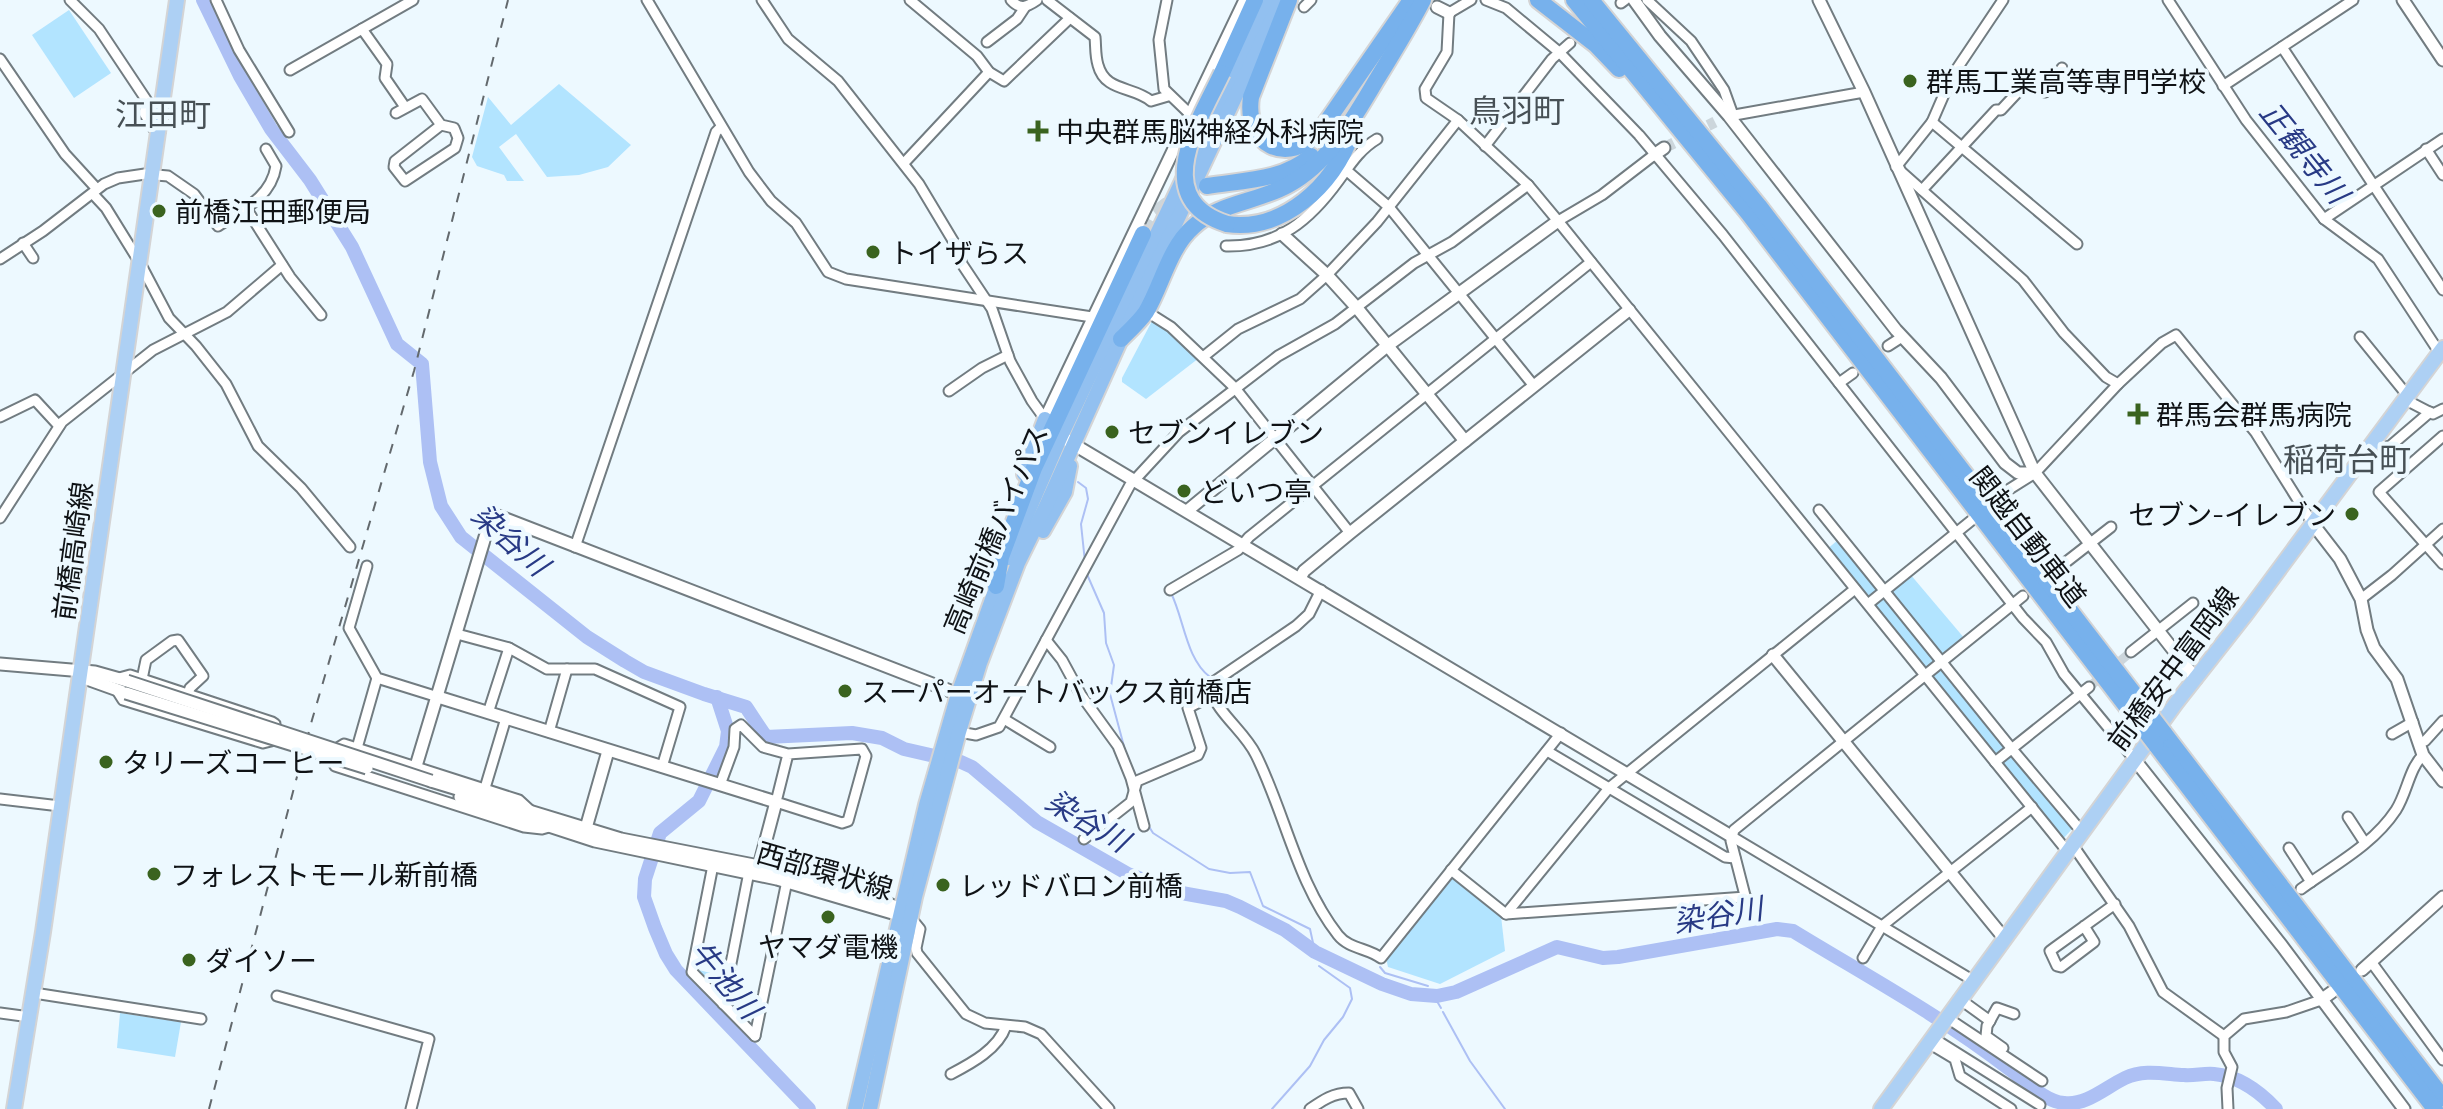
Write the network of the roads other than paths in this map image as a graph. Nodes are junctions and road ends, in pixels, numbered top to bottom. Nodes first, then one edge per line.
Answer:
1 (70, 0) edge
2 (177, 0) edge
3 (216, 0) edge
4 (413, 0) edge
5 (647, 0) edge
6 (910, 0) edge
7 (1011, 0) edge
8 (1037, 0) edge
9 (1047, 0) edge
10 (1167, 0) edge
11 (1245, 0) edge
12 (1255, 0) edge
13 (1268, 0) edge
14 (1281, 0) edge
15 (1403, 0) edge
16 (1411, 0) edge
17 (1471, 0) edge
18 (1486, 0) edge
19 (1538, 0) edge
20 (1574, 0) edge
21 (1591, 0) edge
22 (1634, 0) edge
23 (1647, 0) edge
24 (1819, 0) edge
25 (2003, 0) edge
26 (2168, 0) edge
27 (2353, 0) edge
28 (2403, 0) edge
29 (767, 2) edge
30 (1301, 2) edge
31 (1432, 2) edge
32 (1025, 7) junction
33 (1449, 13) junction
34 (1070, 18) junction
35 (1391, 26) junction
36 (362, 29) junction
37 (987, 42) dead end
38 (1570, 43) dead end
39 (2282, 47) junction
40 (1559, 52) junction
41 (0, 59) edge
42 (2443, 60) edge
43 (2062, 68) dead end
44 (290, 70) dead end
45 (989, 72) junction
46 (2223, 86) junction
47 (1864, 92) junction
48 (1168, 96) junction
49 (1343, 101) junction
50 (1358, 110) junction
51 (1192, 116) junction
52 (1731, 116) junction
53 (1458, 120) junction
54 (1715, 122) tunnel mouth
55 (1932, 122) junction
56 (441, 125) junction
57 (721, 127) junction
58 (160, 132) junction
59 (289, 132) dead end
60 (1377, 139) dead end
61 (2443, 139) edge
62 (1485, 146) junction
63 (1962, 147) junction
64 (266, 149) dead end
65 (2426, 149) junction
66 (1659, 151) junction
67 (904, 163) junction
68 (1896, 167) junction
69 (1346, 170) junction
70 (154, 174) junction
71 (2443, 175) edge
72 (2373, 184) junction
73 (1528, 185) junction
74 (1207, 186) dead end
75 (1922, 190) junction
76 (95, 192) junction
77 (1389, 207) junction
78 (246, 208) junction
79 (1748, 213) junction
80 (2324, 219) junction
81 (1558, 221) junction
82 (1143, 234) tunnel mouth
83 (1282, 234) junction
84 (23, 243) junction
85 (2077, 244) dead end
86 (1226, 246) dead end
87 (1428, 254) junction
88 (33, 258) dead end
89 (0, 259) edge
90 (1591, 262) junction
91 (140, 263) junction
92 (282, 265) junction
93 (1327, 275) junction
94 (2443, 290) edge
95 (1459, 293) junction
96 (983, 299) junction
97 (1357, 308) junction
98 (1629, 310) junction
99 (321, 315) dead end
100 (1152, 315) dead end
101 (1092, 317) junction
102 (186, 335) junction
103 (1902, 337) junction
104 (2360, 337) dead end
105 (1496, 338) junction
106 (1121, 339) junction
107 (1387, 346) junction
108 (1888, 346) dead end
109 (2442, 353) edge
110 (1008, 355) junction
111 (1203, 357) junction
112 (124, 373) junction
113 (1853, 373) dead end
114 (1839, 383) junction
115 (2118, 384) junction
116 (1534, 386) junction
117 (1235, 388) junction
118 (949, 391) dead end
119 (1427, 394) junction
120 (2406, 397) junction
121 (2439, 412) edge
122 (0, 417) edge
123 (59, 426) junction
124 (1053, 427) junction
125 (2443, 436) edge
126 (1274, 437) junction
127 (1465, 441) junction
128 (2372, 441) junction
129 (1072, 451) junction
130 (2035, 473) junction
131 (1134, 480) junction
132 (1313, 486) junction
133 (2008, 490) tunnel mouth
134 (1819, 510) dead end
135 (1187, 511) junction
136 (0, 518) edge
137 (1972, 520) dead end
138 (2313, 524) junction
139 (2111, 527) dead end
140 (2443, 529) edge
141 (1957, 532) junction
142 (1350, 533) junction
143 (2089, 543) junction
144 (1243, 544) junction
145 (2426, 545) junction
146 (350, 547) dead end
147 (575, 547) junction
148 (2443, 564) edge
149 (367, 566) dead end
150 (2061, 566) tunnel mouth
151 (1300, 578) junction
152 (996, 586) joint
153 (1855, 589) junction
154 (1170, 590) dead end
155 (1321, 590) junction
156 (1884, 591) junction
157 (2023, 596) tunnel mouth
158 (2361, 599) junction
159 (2193, 603) dead end
160 (1868, 604) junction
161 (2014, 605) junction
162 (2160, 630) junction
163 (457, 634) junction
164 (977, 636) junction
165 (1046, 640) junction
166 (509, 648) junction
167 (2131, 652) tunnel mouth
168 (1773, 655) junction
169 (1942, 661) junction
170 (0, 664) edge
171 (567, 669) junction
172 (80, 672) junction
173 (1924, 675) junction
174 (377, 678) junction
175 (142, 679) junction
176 (2196, 679) junction
177 (122, 685) junction
178 (1210, 689) junction
179 (2085, 690) junction
180 (188, 694) junction
181 (958, 694) junction
182 (438, 697) junction
183 (488, 713) junction
184 (506, 718) junction
185 (1004, 719) junction
186 (2443, 721) edge
187 (2147, 722) junction
188 (2413, 722) junction
189 (549, 732) junction
190 (959, 732) junction
191 (1561, 733) junction
192 (2392, 734) dead end
193 (2160, 739) junction
194 (1842, 741) junction
195 (1050, 747) dead end
196 (357, 748) junction
197 (948, 748) junction
198 (2012, 749) junction
199 (2421, 749) junction
200 (608, 751) junction
201 (1547, 751) junction
202 (788, 754) junction
203 (2135, 760) junction
204 (1995, 762) junction
205 (416, 766) junction
206 (662, 767) junction
207 (1628, 772) junction
208 (2443, 781) edge
209 (430, 784) junction
210 (718, 784) junction
211 (1134, 787) junction
212 (485, 788) junction
213 (1609, 788) junction
214 (0, 799) edge
215 (776, 802) junction
216 (60, 806) junction
217 (2032, 807) junction
218 (532, 812) junction
219 (2348, 817) dead end
220 (1144, 826) dead end
221 (549, 827) junction
222 (2082, 832) junction
223 (585, 834) junction
224 (1731, 836) junction
225 (1084, 839) dead end
226 (2365, 843) junction
227 (2070, 848) junction
228 (2289, 848) dead end
229 (1735, 858) junction
230 (714, 861) junction
231 (1451, 870) junction
232 (755, 871) junction
233 (1949, 872) junction
234 (788, 877) junction
235 (2311, 882) junction
236 (2301, 889) dead end
237 (1746, 897) junction
238 (2443, 897) edge
239 (2115, 904) junction
240 (1749, 911) dead end
241 (2271, 911) dead end
242 (903, 914) junction
243 (1506, 914) junction
244 (2261, 920) junction
245 (1882, 926) junction
246 (2084, 926) junction
247 (2004, 938) junction
248 (1863, 958) dead end
249 (2367, 966) joint
250 (1974, 981) junction
251 (2332, 992) dead end
252 (34, 993) junction
253 (277, 996) dead end
254 (1961, 1000) junction
255 (2321, 1000) junction
256 (723, 1004) junction
257 (0, 1013) edge
258 (2014, 1014) dead end
259 (30, 1017) junction
260 (201, 1019) dead end
261 (1948, 1020) junction
262 (1990, 1021) junction
263 (1006, 1026) junction
264 (2224, 1036) junction
265 (1933, 1039) junction
266 (2003, 1048) dead end
267 (2443, 1060) edge
268 (951, 1074) dead end
269 (2042, 1081) dead end
270 (2443, 1098) edge
271 (2040, 1105) dead end
272 (14, 1109) edge
273 (411, 1109) edge
274 (855, 1109) edge
275 (870, 1109) edge
276 (1109, 1109) edge
277 (1310, 1109) edge
278 (1358, 1109) edge
279 (1881, 1109) edge
280 (2011, 1109) edge
281 (2228, 1109) edge
282 (2404, 1109) edge
283 (2435, 1109) edge

1 - 58 street
2 - 58 main road, 前橋高崎線
3 - 59 street
4 - 36 street
5 - 57 street
6 - 45 street
7 - 32 street
8 - 32 street
9 - 34 street
10 - 48 street
11 - 51 street
12 - 50 highway, bridge
13 - 124 highway, 高崎前橋バイパス
14 - 106 highway, 高崎前橋バイパス
15 - 35 highway
16 - 35 highway
17 - 33 street
18 - 40 street
19 - 79 highway
20 - 79 highway, 関越自動車道
21 - 187 highway, 関越自動車道
22 - 52 street
23 - 52 street
24 - 47 street
25 - 55 street
26 - 46 street
27 - 39 street
28 - 42 street
29 - 67 street
30 - 49 highway
31 - 33 street
31 - 50 highway
32 - 37 street
33 - 53 street
34 - 45 street
34 - 48 street
35 - 49 highway
36 - 44 street
36 - 56 street
38 - 40 street
39 - 46 street
39 - 72 street
40 - 62 street
40 - 66 street
41 - 76 street
43 - 63 street
45 - 67 street
46 - 80 street
47 - 52 street
47 - 68 street
48 - 51 street
49 - 74 highway
50 - 106 highway
51 - 101 street
52 - 54 street
52 - 103 street
53 - 62 street
53 - 77 street
55 - 63 street
55 - 68 street
56 - 56 street
57 - 96 street
57 - 147 street
58 - 70 main road, 前橋高崎線
60 - 69 street
61 - 65 street
62 - 73 street
63 - 75 street
63 - 85 street
64 - 78 street
65 - 71 street
65 - 72 street
66 - 81 street
66 - 114 street
67 - 96 street
68 - 75 street
68 - 130 street
69 - 77 street
69 - 83 street
70 - 76 street
70 - 78 street
70 - 91 main road, 前橋高崎線
72 - 80 street
72 - 94 street
73 - 81 street
73 - 87 street
75 - 115 street
76 - 84 street
76 - 91 street
77 - 87 street
77 - 93 street
78 - 92 street
79 - 187 highway, 関越自動車道
80 - 109 street
81 - 90 street
81 - 95 street
82 - 124 highway
83 - 86 street
83 - 93 street
84 - 88 street
84 - 89 street
87 - 95 street
87 - 97 street
90 - 98 street
90 - 105 street
91 - 102 street
91 - 112 main road, 前橋高崎線
92 - 99 street
92 - 102 street
93 - 97 street
93 - 111 street
95 - 105 street
95 - 107 street
96 - 101 street
96 - 110 street
97 - 107 street
97 - 117 street
98 - 116 street
98 - 153 street
100 - 111 street
101 - 124 street
102 - 112 street
102 - 146 street
103 - 108 street
103 - 130 street
104 - 120 street
105 - 116 street
105 - 119 street
106 - 129 highway, 高崎前橋バイパス
107 - 119 street
107 - 126 street
109 - 120 main road, 前橋安中富岡線
110 - 118 street
110 - 124 street
111 - 117 street
112 - 123 street
112 - 172 main road, 前橋高崎線
113 - 114 street
114 - 141 street
115 - 130 street
115 - 138 street
116 - 127 street
117 - 126 street
117 - 131 street
119 - 127 street
119 - 132 street
120 - 121 street
120 - 128 main road, 前橋安中富岡線
121 - 128 street
122 - 123 street
123 - 136 street
124 - 129 street
124 - 152 highway
124 - 164 highway, 高崎前橋バイパス
125 - 145 street
126 - 132 street
126 - 135 street
127 - 142 street
128 - 138 main road, 前橋安中富岡線
129 - 131 street
129 - 190 highway, 高崎前橋バイパス
130 - 133 street
130 - 143 street
131 - 135 street
131 - 165 street
132 - 142 street
132 - 144 street
134 - 156 street
135 - 144 street
137 - 141 street
138 - 158 street
138 - 176 main road, 前橋安中富岡線
139 - 143 street
140 - 145 street
141 - 156 street
141 - 161 street
142 - 151 street
143 - 150 street
143 - 162 street
144 - 151 street
144 - 154 street
145 - 148 street
145 - 158 street
147 - 163 street
147 - 181 street
149 - 174 street
151 - 155 street
152 - 164 highway, 高崎前橋バイパス
153 - 160 street
153 - 168 street
155 - 178 street
155 - 191 street
156 - 160 street
156 - 169 street
157 - 161 street
158 - 188 street
159 - 162 street
160 - 173 street
161 - 169 street
161 - 179 street
162 - 167 street
162 - 176 street
163 - 166 street
163 - 182 street
164 - 181 highway, 高崎前橋バイパス
165 - 185 street
165 - 211 street
166 - 171 street
166 - 183 street
168 - 194 street
168 - 207 street
169 - 173 street
169 - 198 street
170 - 172 street
171 - 189 street
171 - 206 street
172 - 177 street
172 - 216 main road, 前橋高崎線
173 - 194 street
173 - 204 street
174 - 182 street
174 - 196 street
175 - 177 street
175 - 180 street
175 - 180 street
176 - 203 main road, 前橋安中富岡線
177 - 180 street
177 - 209 street, bridge
178 - 211 street
178 - 231 street
179 - 198 street
179 - 203 street
181 - 197 highway, 高崎前橋バイパス
182 - 183 street
182 - 205 street
183 - 184 street
184 - 189 street
184 - 212 street
185 - 190 street
185 - 195 street
186 - 199 street
187 - 193 highway, 関越自動車道, bridge
188 - 192 street
188 - 199 street
189 - 200 street
190 - 197 highway, 高崎前橋バイパス
191 - 201 street
191 - 207 street
193 - 270 highway, 関越自動車道
193 - 283 highway, 関越自動車道
194 - 224 street
194 - 233 street
196 - 205 street
196 - 221 street
197 - 242 highway, 高崎前橋バイパス
198 - 204 street
198 - 222 street
199 - 208 street
199 - 226 street
200 - 206 street
200 - 223 street
201 - 213 street
201 - 231 street
202 - 210 street
202 - 215 street
202 - 215 street
203 - 222 main road, 前橋安中富岡線
203 - 244 street
204 - 217 street
205 - 212 street
206 - 210 street
207 - 213 street
207 - 224 street
209 - 218 street
209 - 221 street
210 - 215 street
211 - 220 street
211 - 225 street
212 - 218 street
213 - 229 street
213 - 243 street
214 - 216 street
215 - 232 street
216 - 252 main road, 前橋高崎線
217 - 227 street
217 - 233 street
218 - 223 street
219 - 226 street
221 - 223 street
222 - 227 main road, 前橋安中富岡線
223 - 230 street, 西部環状線
224 - 229 street
224 - 245 street
226 - 235 street
227 - 239 street
227 - 247 main road, 前橋安中富岡線
228 - 235 street
229 - 237 street
230 - 232 street, 西部環状線
230 - 256 street
231 - 243 street
232 - 234 street, 西部環状線
232 - 256 street
233 - 245 street
233 - 247 street
234 - 242 street, 西部環状線
234 - 256 street
235 - 236 street
237 - 240 street
237 - 243 street
238 - 249 street
239 - 246 street
239 - 264 street
241 - 244 street
242 - 263 street
242 - 274 highway, 高崎前橋バイパス
242 - 275 highway, 高崎前橋バイパス
244 - 255 street
245 - 248 street
245 - 250 street
246 - 246 street
247 - 250 main road, 前橋安中富岡線
249 - 267 street
250 - 254 main road, 前橋安中富岡線
251 - 255 street
252 - 259 main road, 前橋高崎線
252 - 260 street
253 - 273 street
254 - 261 main road, 前橋安中富岡線
254 - 262 street
255 - 264 street
255 - 282 street
257 - 259 street
258 - 262 street
259 - 272 main road, 前橋高崎線
261 - 265 main road, 前橋安中富岡線
261 - 269 street
262 - 266 street
263 - 268 street
263 - 276 street
264 - 281 street
265 - 271 street
265 - 279 main road
265 - 280 street
277 - 278 street

